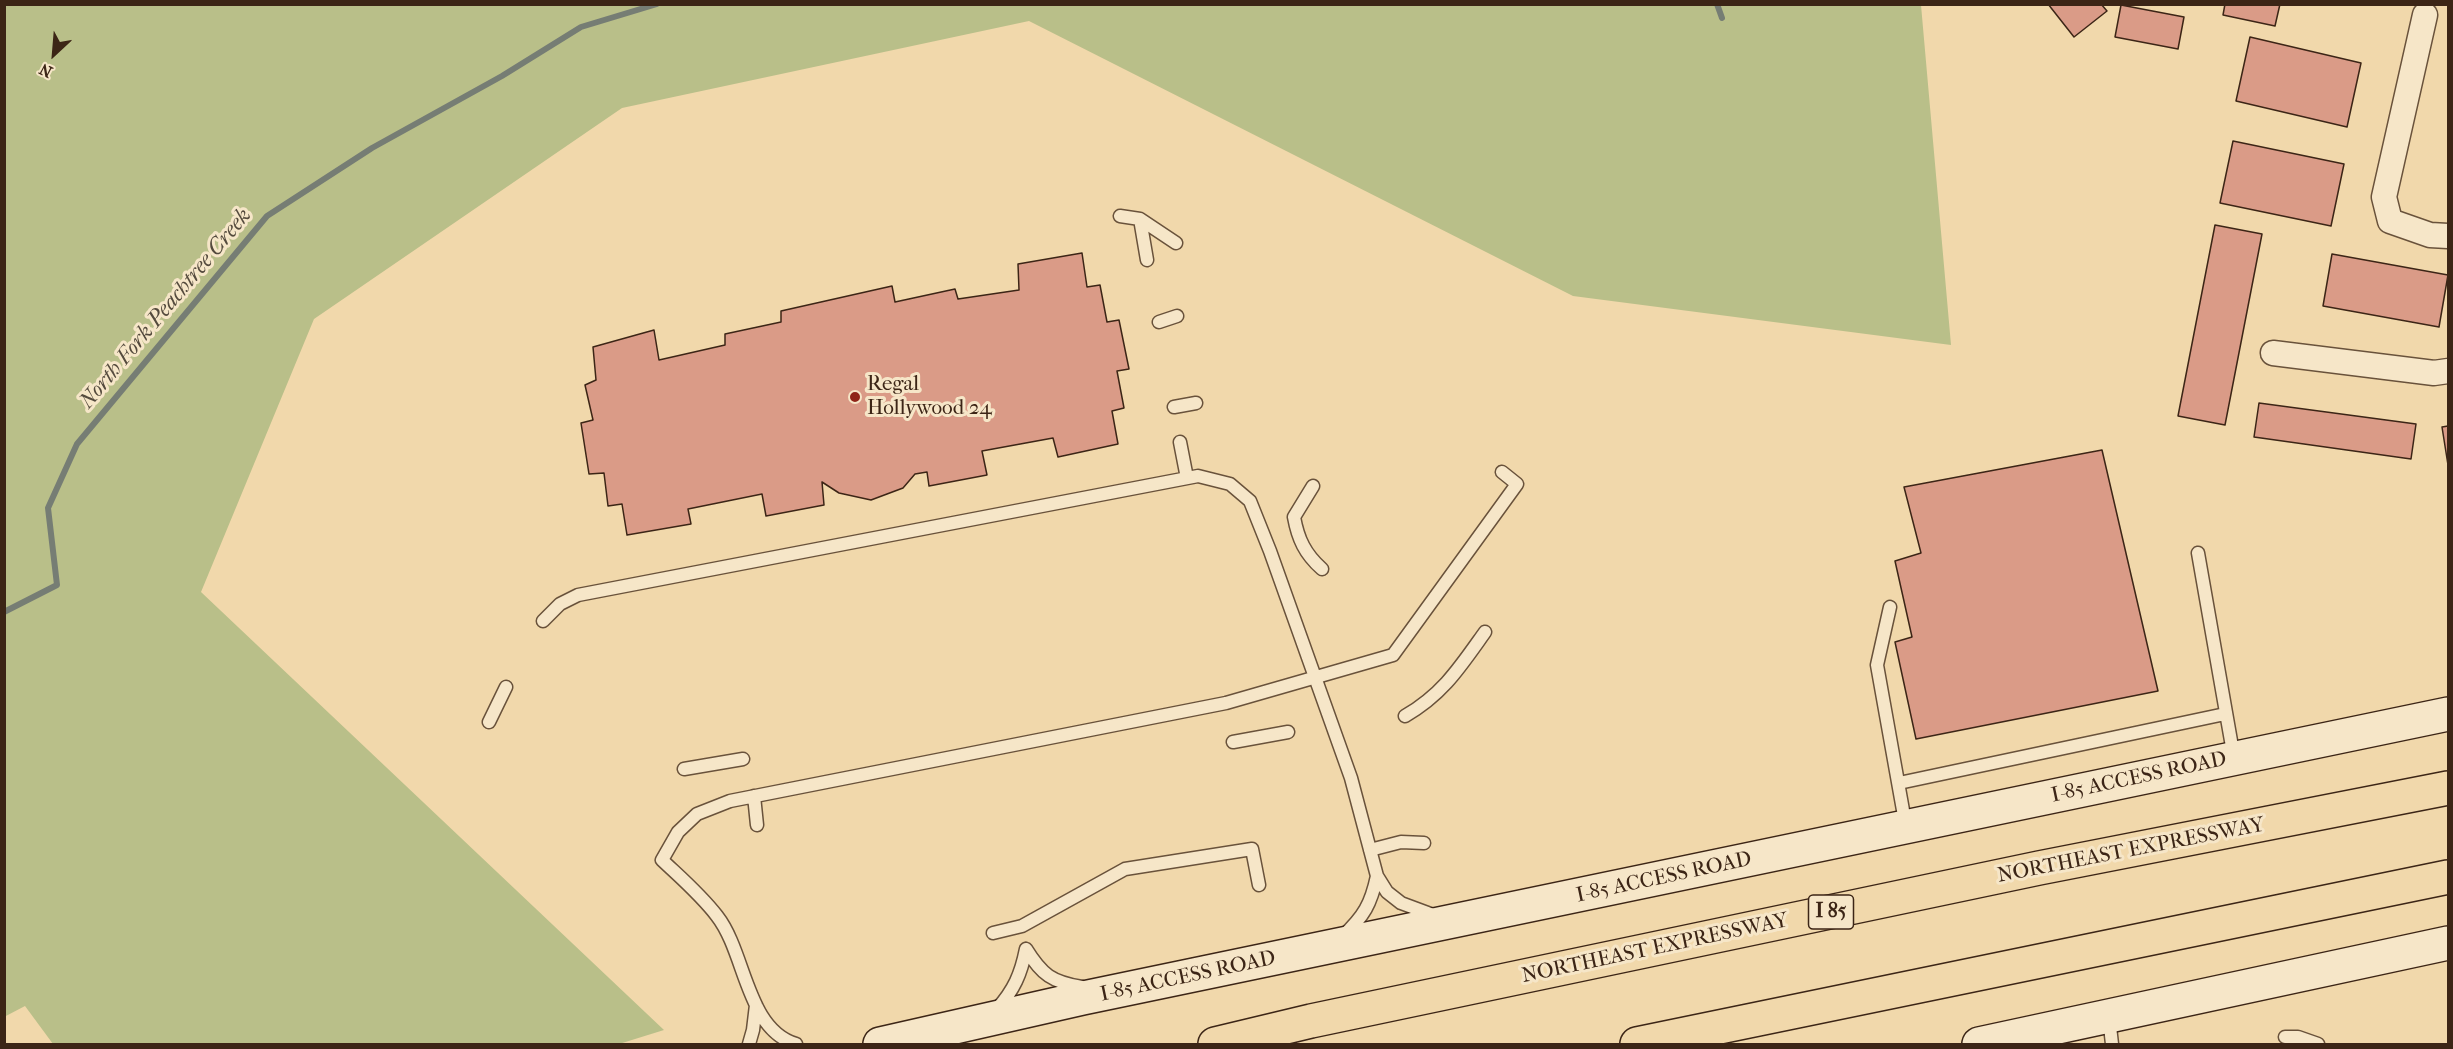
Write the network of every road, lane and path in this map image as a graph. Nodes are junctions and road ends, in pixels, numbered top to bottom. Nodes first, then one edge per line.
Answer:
1 (2425, 15) dead end
2 (1120, 216) dead end
3 (1140, 219) junction
4 (2448, 236) edge
5 (1176, 243) dead end
6 (1147, 260) dead end
7 (1177, 316) dead end
8 (1159, 322) dead end
9 (2273, 353) dead end
10 (2448, 371) edge
11 (1196, 403) dead end
12 (1174, 406) dead end
13 (1180, 442) dead end
14 (1502, 472) dead end
15 (1187, 478) junction
16 (1313, 486) dead end
17 (2198, 553) dead end
18 (1322, 569) dead end
19 (1890, 607) dead end
20 (543, 621) dead end
21 (1485, 632) dead end
22 (1315, 678) junction
23 (506, 687) dead end
24 (2225, 714) junction
25 (2448, 714) edge
26 (1405, 716) dead end
27 (489, 722) dead end
28 (1288, 732) dead end
29 (1233, 742) dead end
30 (2234, 758) junction
31 (743, 759) dead end
32 (684, 768) dead end
33 (1899, 783) junction
34 (2448, 788) edge
35 (754, 796) junction
36 (757, 825) dead end
37 (1906, 828) junction
38 (1424, 843) dead end
39 (1370, 850) junction
40 (1377, 876) junction
41 (2448, 878) edge
42 (1259, 885) dead end
43 (1459, 921) junction
44 (993, 933) dead end
45 (2448, 943) edge
46 (1329, 948) junction
47 (1119, 991) junction
48 (756, 1005) junction
49 (987, 1019) junction
50 (2111, 1031) edge
51 (2285, 1037) dead end
52 (749, 1044) edge
53 (796, 1044) edge
54 (880, 1044) edge
55 (1215, 1044) edge
56 (1637, 1044) edge
57 (1979, 1044) edge
58 (2318, 1044) edge

1 - 4 street
2 - 3 lane
3 - 5 lane
3 - 6 lane
7 - 8 lane
9 - 10 street
11 - 12 lane
13 - 15 lane
14 - 22 lane
15 - 20 lane
15 - 22 lane
16 - 18 lane
17 - 24 lane
19 - 33 lane
21 - 26 lane
22 - 35 lane
22 - 39 lane
23 - 27 lane
24 - 30 lane
24 - 33 lane
25 - 30 main road, I-85 ACCESS ROAD
28 - 29 lane
30 - 37 main road, I-85 ACCESS ROAD
31 - 32 lane
33 - 37 lane
34 - 55 highway, NORTHEAST EXPRESSWAY / I 85
35 - 36 lane
35 - 48 lane
37 - 43 main road, I-85 ACCESS ROAD
38 - 39 lane
39 - 40 lane
40 - 43 lane
40 - 46 lane
41 - 56 highway
42 - 44 lane
43 - 46 main road, I-85 ACCESS ROAD
45 - 50 main road
46 - 47 main road, I-85 ACCESS ROAD
47 - 49 main road, I-85 ACCESS ROAD
47 - 49 lane
48 - 52 lane
48 - 53 lane
49 - 54 main road, I-85 ACCESS ROAD
50 - 57 main road
51 - 58 lane

